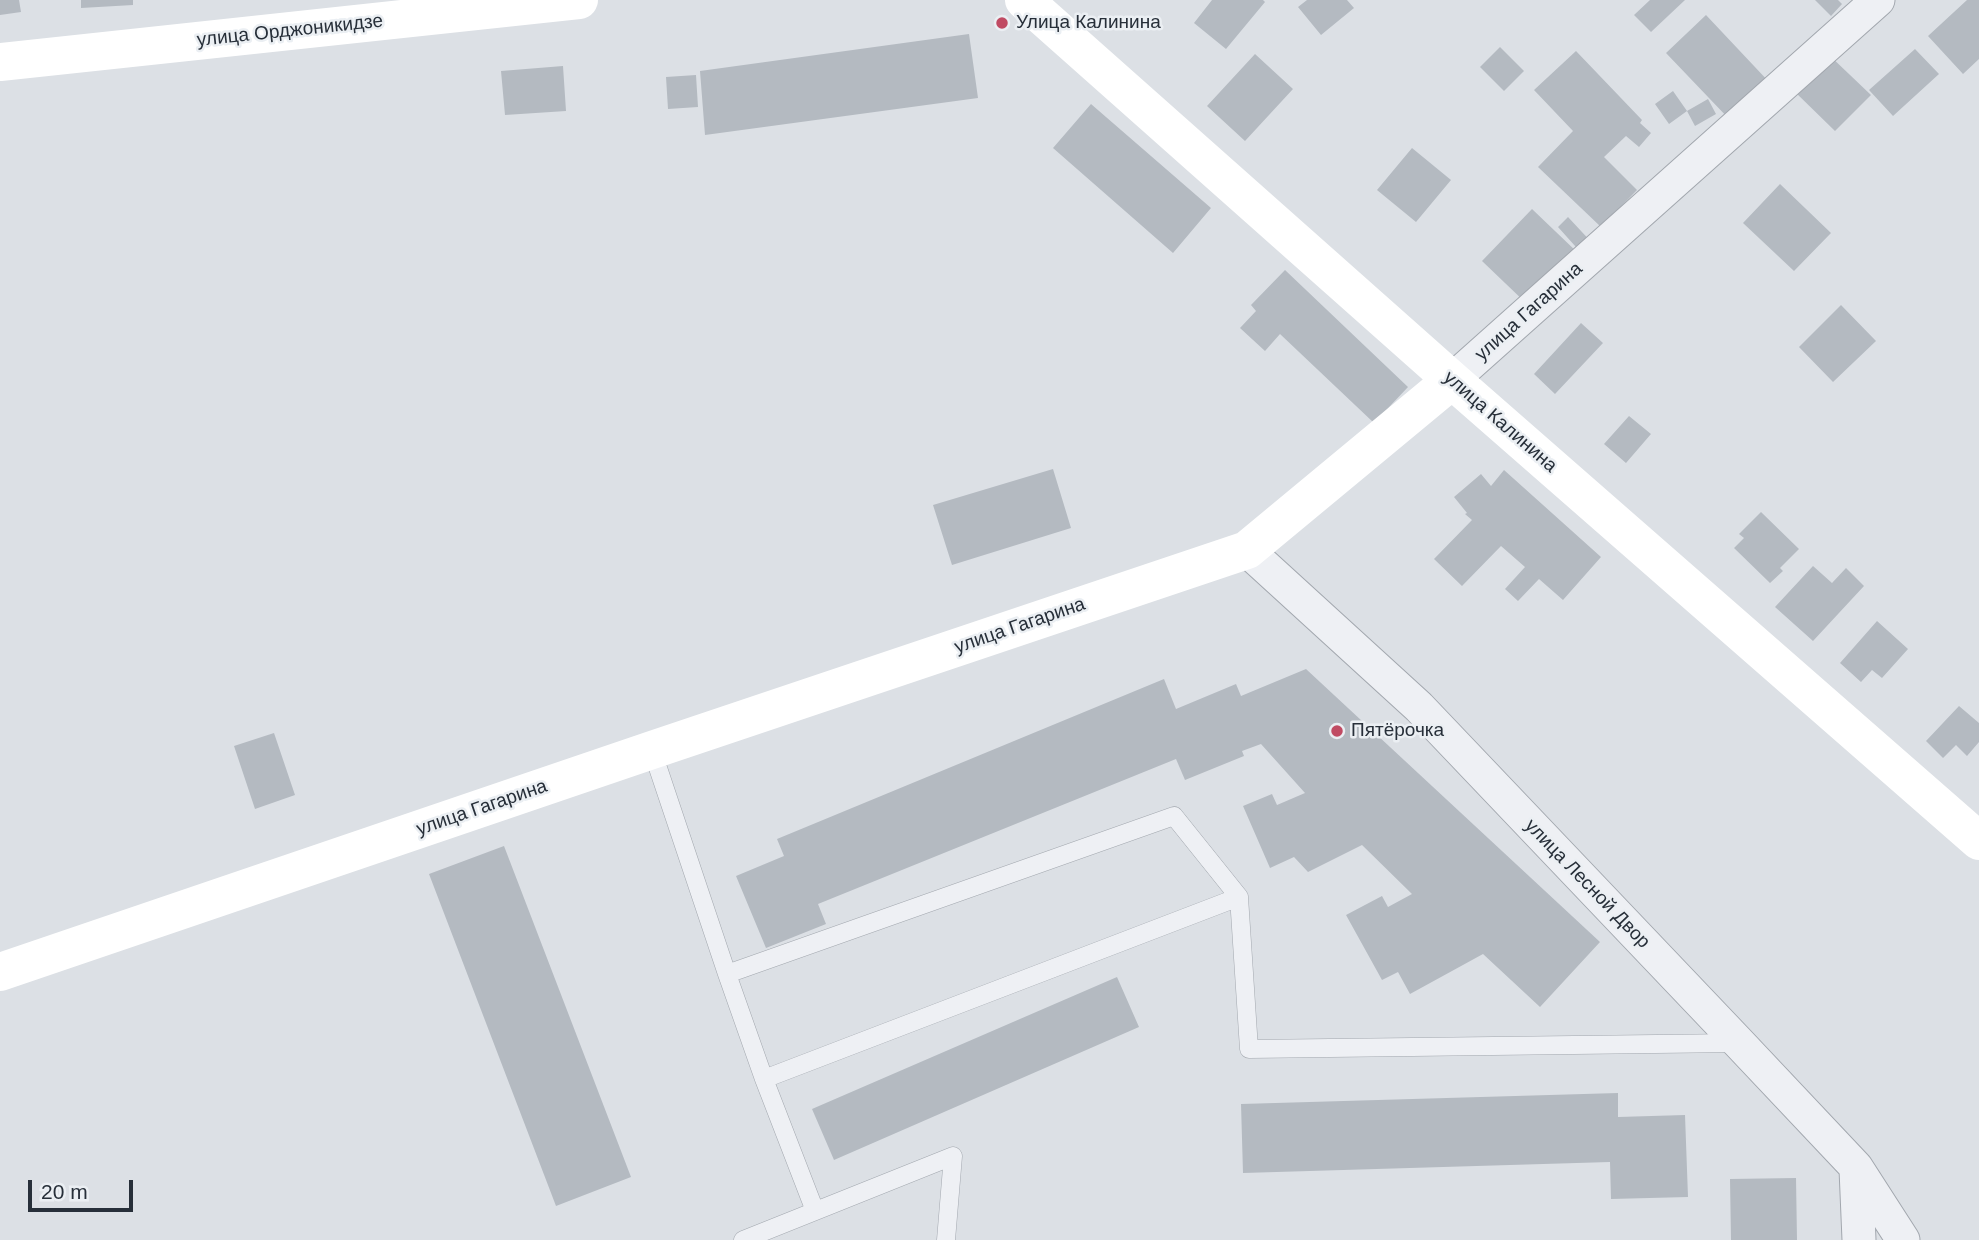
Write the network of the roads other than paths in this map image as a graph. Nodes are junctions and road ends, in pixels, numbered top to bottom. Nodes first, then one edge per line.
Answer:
1 (579, 0) edge
2 (1024, 0) edge
3 (1878, 0) edge
4 (0, 62) edge
5 (1452, 380) junction
6 (1247, 550) junction
7 (652, 750) junction
8 (1979, 841) edge
9 (1239, 897) junction
10 (0, 972) edge
11 (727, 974) junction
12 (1738, 1043) junction
13 (765, 1079) junction
14 (1856, 1167) junction
15 (815, 1211) junction
16 (743, 1240) edge
17 (946, 1240) edge
18 (1859, 1240) edge
19 (1903, 1240) edge

1 - 4 street, улица Орджоникидзе
2 - 5 street, улица Калинина
3 - 5 street, улица Гагарина
5 - 6 street, улица Гагарина
5 - 8 street, улица Калинина
6 - 7 street, улица Гагарина
6 - 12 street, улица Лесной Двор
7 - 10 street, улица Гагарина
7 - 11 lane
9 - 11 lane
9 - 12 lane
9 - 13 lane
11 - 13 lane
12 - 14 street, улица Лесной Двор
13 - 15 lane
14 - 18 street
14 - 19 street, улица Лесной Двор
15 - 16 lane
15 - 17 lane

